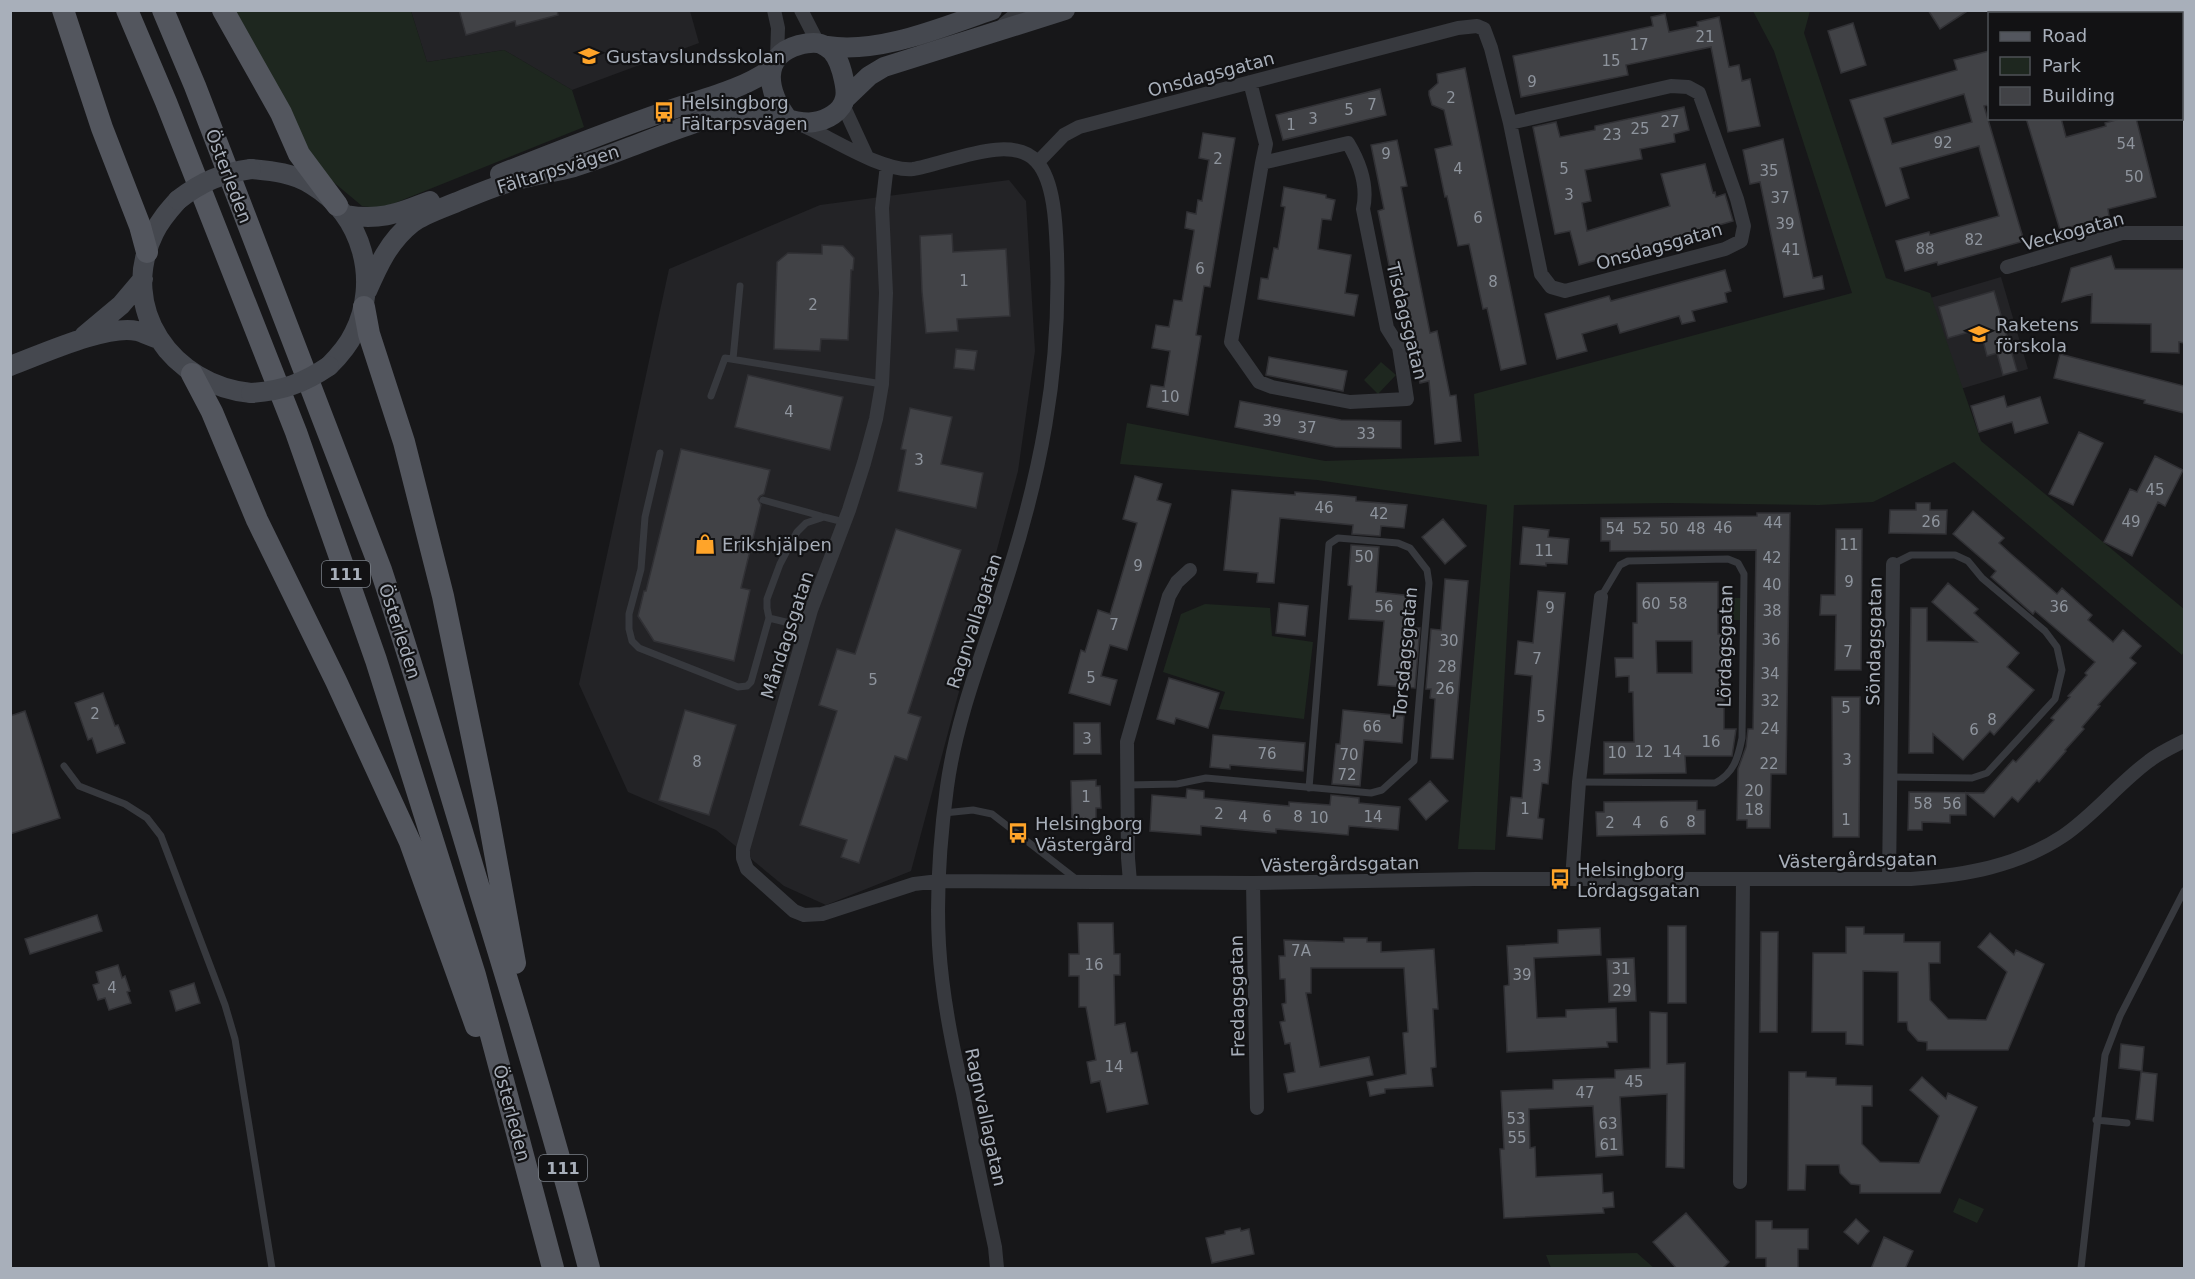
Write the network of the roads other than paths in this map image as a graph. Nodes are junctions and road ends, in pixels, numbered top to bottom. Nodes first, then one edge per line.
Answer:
1 (63, 10) edge
2 (127, 10) edge
3 (163, 10) edge
4 (223, 10) edge
5 (774, 10) edge
6 (801, 10) edge
7 (992, 10) edge
8 (1021, 10) edge
9 (1065, 10) edge
10 (989, 33) junction
11 (822, 45) junction
12 (774, 63) junction
13 (1250, 82) junction
14 (844, 101) junction
15 (792, 120) junction
16 (1510, 123) junction
17 (867, 157) junction
18 (1038, 162) junction
19 (1262, 163) junction
20 (887, 165) junction
21 (341, 210) junction
22 (2184, 233) edge
23 (147, 252) junction
24 (2007, 267) dead end
25 (143, 279) junction
26 (740, 286) dead end
27 (365, 299) junction
28 (159, 339) junction
29 (78, 340) junction
30 (733, 359) junction
31 (10, 366) edge
32 (192, 374) junction
33 (882, 384) junction
34 (711, 396) dead end
35 (660, 453) dead end
36 (763, 500) dead end
37 (824, 517) junction
38 (844, 522) junction
39 (1893, 564) joint
40 (1190, 570) dead end
41 (1600, 597) joint
42 (769, 618) junction
43 (806, 627) junction
44 (2184, 741) edge
45 (64, 766) dead end
46 (1891, 777) junction
47 (1579, 782) junction
48 (1127, 786) junction
49 (1309, 788) junction
50 (944, 813) junction
51 (1572, 879) junction
52 (1889, 879) junction
53 (1743, 880) junction
54 (939, 881) junction
55 (1081, 882) junction
56 (1130, 882) junction
57 (1253, 883) junction
58 (2184, 891) edge
59 (534, 1067) junction
60 (1257, 1108) dead end
61 (2096, 1120) junction
62 (2127, 1123) dead end
63 (522, 1151) junction
64 (1740, 1182) dead end
65 (272, 1269) edge
66 (553, 1269) edge
67 (590, 1269) edge
68 (997, 1269) edge
69 (2081, 1269) edge

1 - 23 main road
2 - 63 main road, Österleden / 111
3 - 59 main road, Österleden / 111
4 - 21 main road
5 - 12 street
6 - 11 street
7 - 11 main road
8 - 10 street
9 - 10 main road
10 - 14 main road
11 - 12 main road
11 - 14 main road
12 - 15 main road
12 - 21 main road, Fältarpsvägen
13 - 16 street, Onsdagsgatan
13 - 18 street, Onsdagsgatan
13 - 19 street, Tisdagsgatan
14 - 15 main road
14 - 17 street
15 - 17 street
15 - 27 main road, Fältarpsvägen
16 - 16 street, Onsdagsgatan
17 - 20 street
18 - 20 street
18 - 50 street, Ragnvallagatan
19 - 19 street, Tisdagsgatan
20 - 33 street, Måndagsgatan
21 - 23 main road, bridge
21 - 27 main road
22 - 24 street, Veckogatan
23 - 25 main road
25 - 28 main road
25 - 29 main road
26 - 30 lane
27 - 32 main road, Fältarpsvägen, bridge
27 - 59 main road
28 - 29 main road
28 - 32 main road, Fältarpsvägen
29 - 31 main road
30 - 33 lane
30 - 34 lane
32 - 63 main road
33 - 38 street, Måndagsgatan
35 - 42 lane
36 - 37 lane
37 - 38 lane
37 - 42 lane
38 - 43 street, Måndagsgatan
39 - 46 street, Söndagsgatan
39 - 46 lane, Söndagsgatan
40 - 48 street
41 - 47 street, Lördagsgatan
41 - 47 lane, Lördagsgatan
42 - 43 lane
43 - 54 street, Måndagsgatan
44 - 52 street, Västergårdsgatan
45 - 65 lane
46 - 52 street, Söndagsgatan
47 - 51 street, Lördagsgatan
48 - 49 lane, Torsdagsgatan
48 - 56 street
49 - 49 lane, Torsdagsgatan
50 - 54 street, Ragnvallagatan
50 - 55 lane
51 - 53 street, Västergårdsgatan
51 - 57 street, Västergårdsgatan
52 - 53 street, Västergårdsgatan
53 - 64 street
54 - 55 street, Västergårdsgatan
54 - 68 street, Ragnvallagatan
55 - 56 street, Västergårdsgatan
56 - 57 street, Västergårdsgatan
57 - 60 street, Fredagsgatan
58 - 61 lane
59 - 67 main road, Österleden / 111
61 - 62 lane
61 - 69 lane
63 - 66 main road, Österleden / 111

